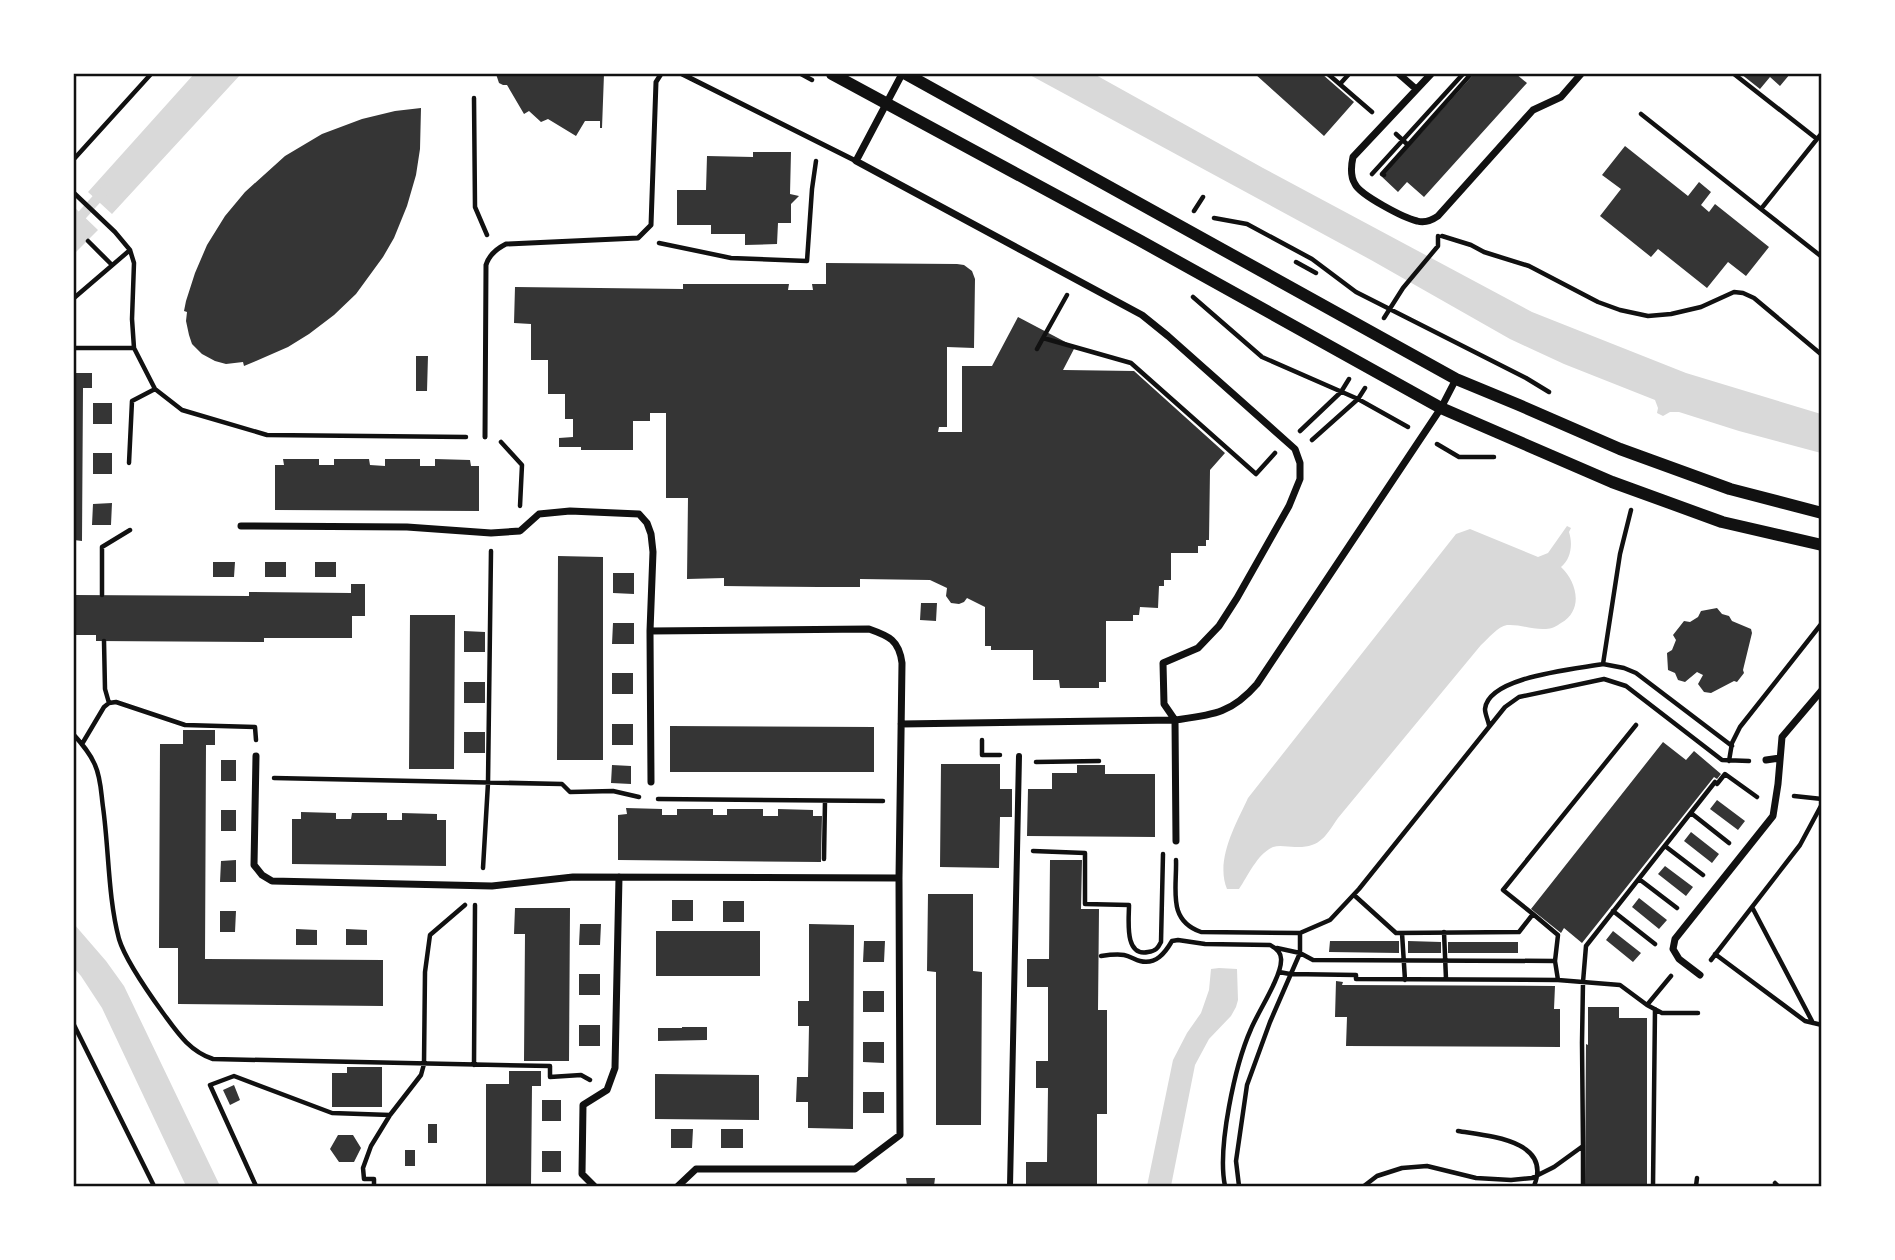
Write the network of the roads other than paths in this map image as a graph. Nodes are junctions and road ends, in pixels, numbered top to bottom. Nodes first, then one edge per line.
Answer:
1 (661, 74) edge
2 (682, 74) edge
3 (832, 74) edge
4 (904, 74) edge
5 (1399, 74) edge
6 (1431, 74) edge
7 (1581, 74) edge
8 (1416, 89) junction
9 (887, 105) junction
10 (856, 161) junction
11 (1456, 379) junction
12 (1441, 408) junction
13 (485, 437) road end
14 (1822, 513) edge
15 (241, 526) dead end
16 (1822, 545) edge
17 (650, 631) junction
18 (1822, 690) edge
19 (1175, 720) junction
20 (901, 724) junction
21 (256, 756) road end
22 (1780, 758) junction
23 (1018, 759) road end
24 (1766, 760) dead end
25 (650, 782) dead end
26 (1176, 841) road end
27 (619, 877) junction
28 (899, 878) junction
29 (1700, 975) road end
30 (594, 1186) edge
31 (678, 1186) edge
32 (1010, 1186) edge

1 - 13 lane
2 - 10 lane
3 - 9 street
4 - 9 street
4 - 11 street
5 - 8 street
6 - 8 street
7 - 8 street
9 - 10 street
9 - 12 street
10 - 19 street
11 - 12 street
11 - 14 street
12 - 16 street
12 - 19 street
15 - 17 street
17 - 20 street
17 - 25 street
18 - 22 street
19 - 20 street
19 - 26 street
20 - 28 street
21 - 27 street
22 - 24 street
22 - 29 street
23 - 32 street
27 - 28 street
27 - 30 street
28 - 31 street

